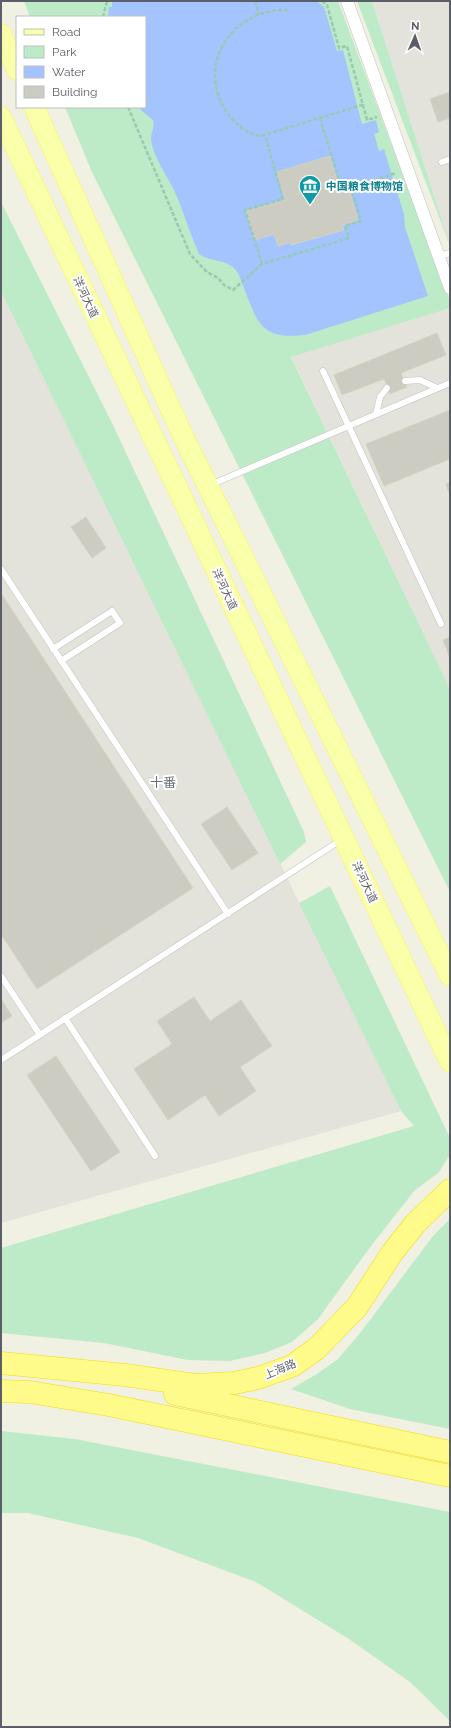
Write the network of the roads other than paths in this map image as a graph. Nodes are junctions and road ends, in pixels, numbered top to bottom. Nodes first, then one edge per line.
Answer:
1 (347, 1) edge
2 (1, 34) edge
3 (16, 68) edge
4 (34, 108) edge
5 (1, 117) edge
6 (450, 159) edge
7 (442, 162) dead end
8 (444, 255) edge
9 (450, 288) edge
10 (323, 371) dead end
11 (405, 381) dead end
12 (450, 383) edge
13 (387, 388) dead end
14 (437, 388) junction
15 (376, 414) junction
16 (348, 426) junction
17 (208, 486) junction
18 (1, 569) edge
19 (442, 624) dead end
20 (54, 649) junction
21 (62, 661) junction
22 (344, 838) junction
23 (228, 914) junction
24 (1, 976) edge
25 (450, 976) edge
26 (66, 1018) junction
27 (40, 1034) junction
28 (1, 1060) edge
29 (450, 1062) edge
30 (155, 1156) dead end
31 (450, 1190) edge
32 (1, 1364) edge
33 (33, 1366) junction
34 (1, 1391) edge
35 (450, 1452) edge
36 (450, 1476) edge

1 - 8 street
2 - 3 main road
4 - 17 main road
5 - 22 main road, 洋河大道
6 - 7 lane
8 - 9 street
10 - 16 lane
11 - 14 lane
12 - 14 lane
13 - 15 lane
14 - 15 lane
15 - 16 lane
16 - 17 lane
16 - 19 lane
17 - 25 main road
18 - 20 lane
20 - 21 lane
20 - 21 lane
21 - 23 lane
22 - 23 lane
22 - 29 main road, 洋河大道
23 - 26 lane
24 - 27 lane
26 - 27 lane
26 - 30 lane
27 - 28 lane
31 - 33 highway, 上海路
32 - 33 highway, 上海路
33 - 35 highway, 上海路
34 - 36 highway

